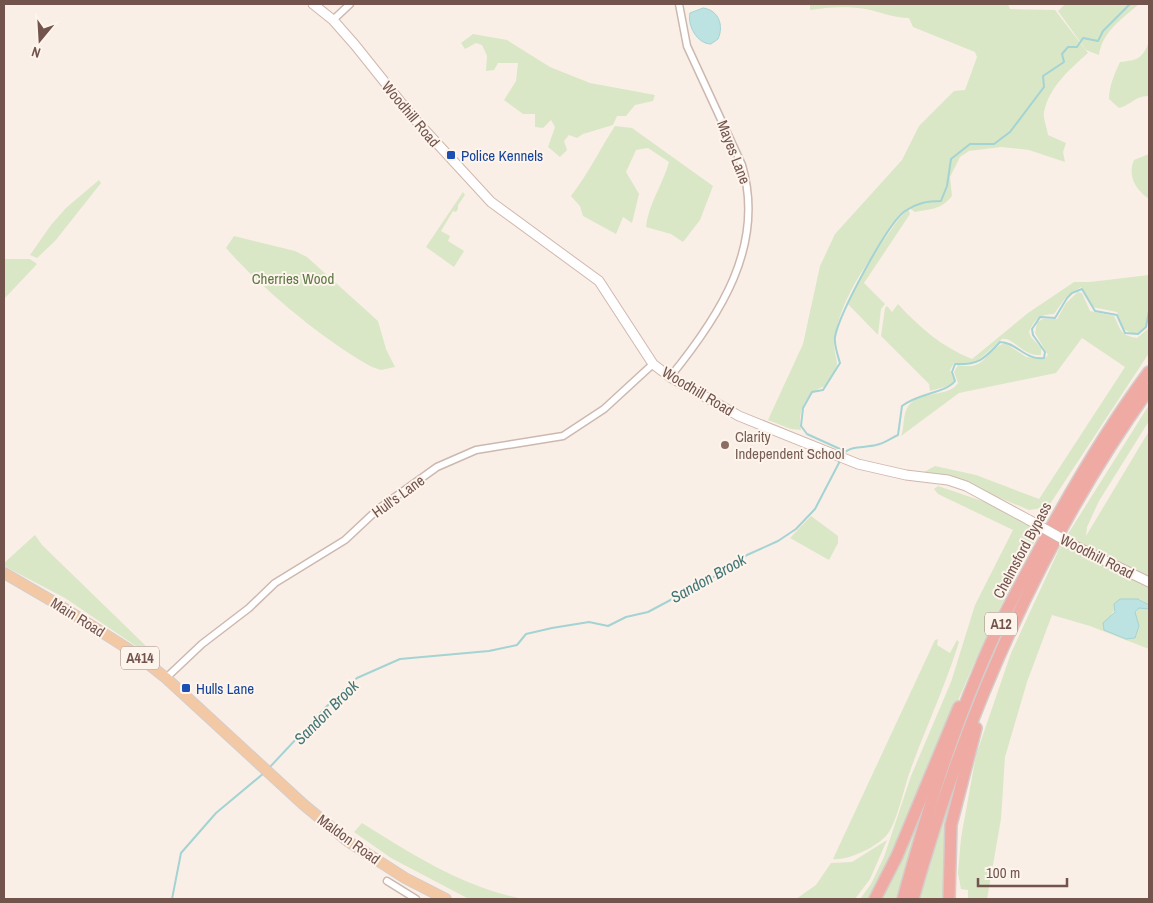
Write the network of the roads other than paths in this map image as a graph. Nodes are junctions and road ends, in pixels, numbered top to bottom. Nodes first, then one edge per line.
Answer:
1 (313, 4) edge
2 (350, 4) edge
3 (679, 4) edge
4 (333, 20) junction
5 (653, 364) junction
6 (1149, 372) edge
7 (670, 377) junction
8 (1149, 389) edge
9 (4, 573) edge
10 (1149, 582) edge
11 (993, 669) junction
12 (978, 673) junction
13 (166, 678) junction
14 (261, 765) joint
15 (387, 881) dead end
16 (416, 899) edge
17 (446, 899) edge
18 (875, 899) edge
19 (904, 899) edge
20 (913, 899) edge
21 (949, 899) edge

1 - 4 street, Woodhill Road
2 - 4 street
3 - 7 street, Mayes Lane
4 - 5 street, Woodhill Road
5 - 7 street, Woodhill Road
5 - 13 street, Hull's Lane
6 - 12 highway, Chelmsford Bypass / A12
7 - 10 street, Woodhill Road, bridge
8 - 11 highway, Chelmsford Bypass / A12
9 - 13 main road, Main Road / A414
11 - 20 highway, Chelmsford Bypass / A12
11 - 21 highway, A12
12 - 18 highway, A12
12 - 19 highway, Chelmsford Bypass / A12
13 - 14 main road, Main Road / A414
14 - 17 main road, Maldon Road / A414
15 - 16 street, Maldon Road

